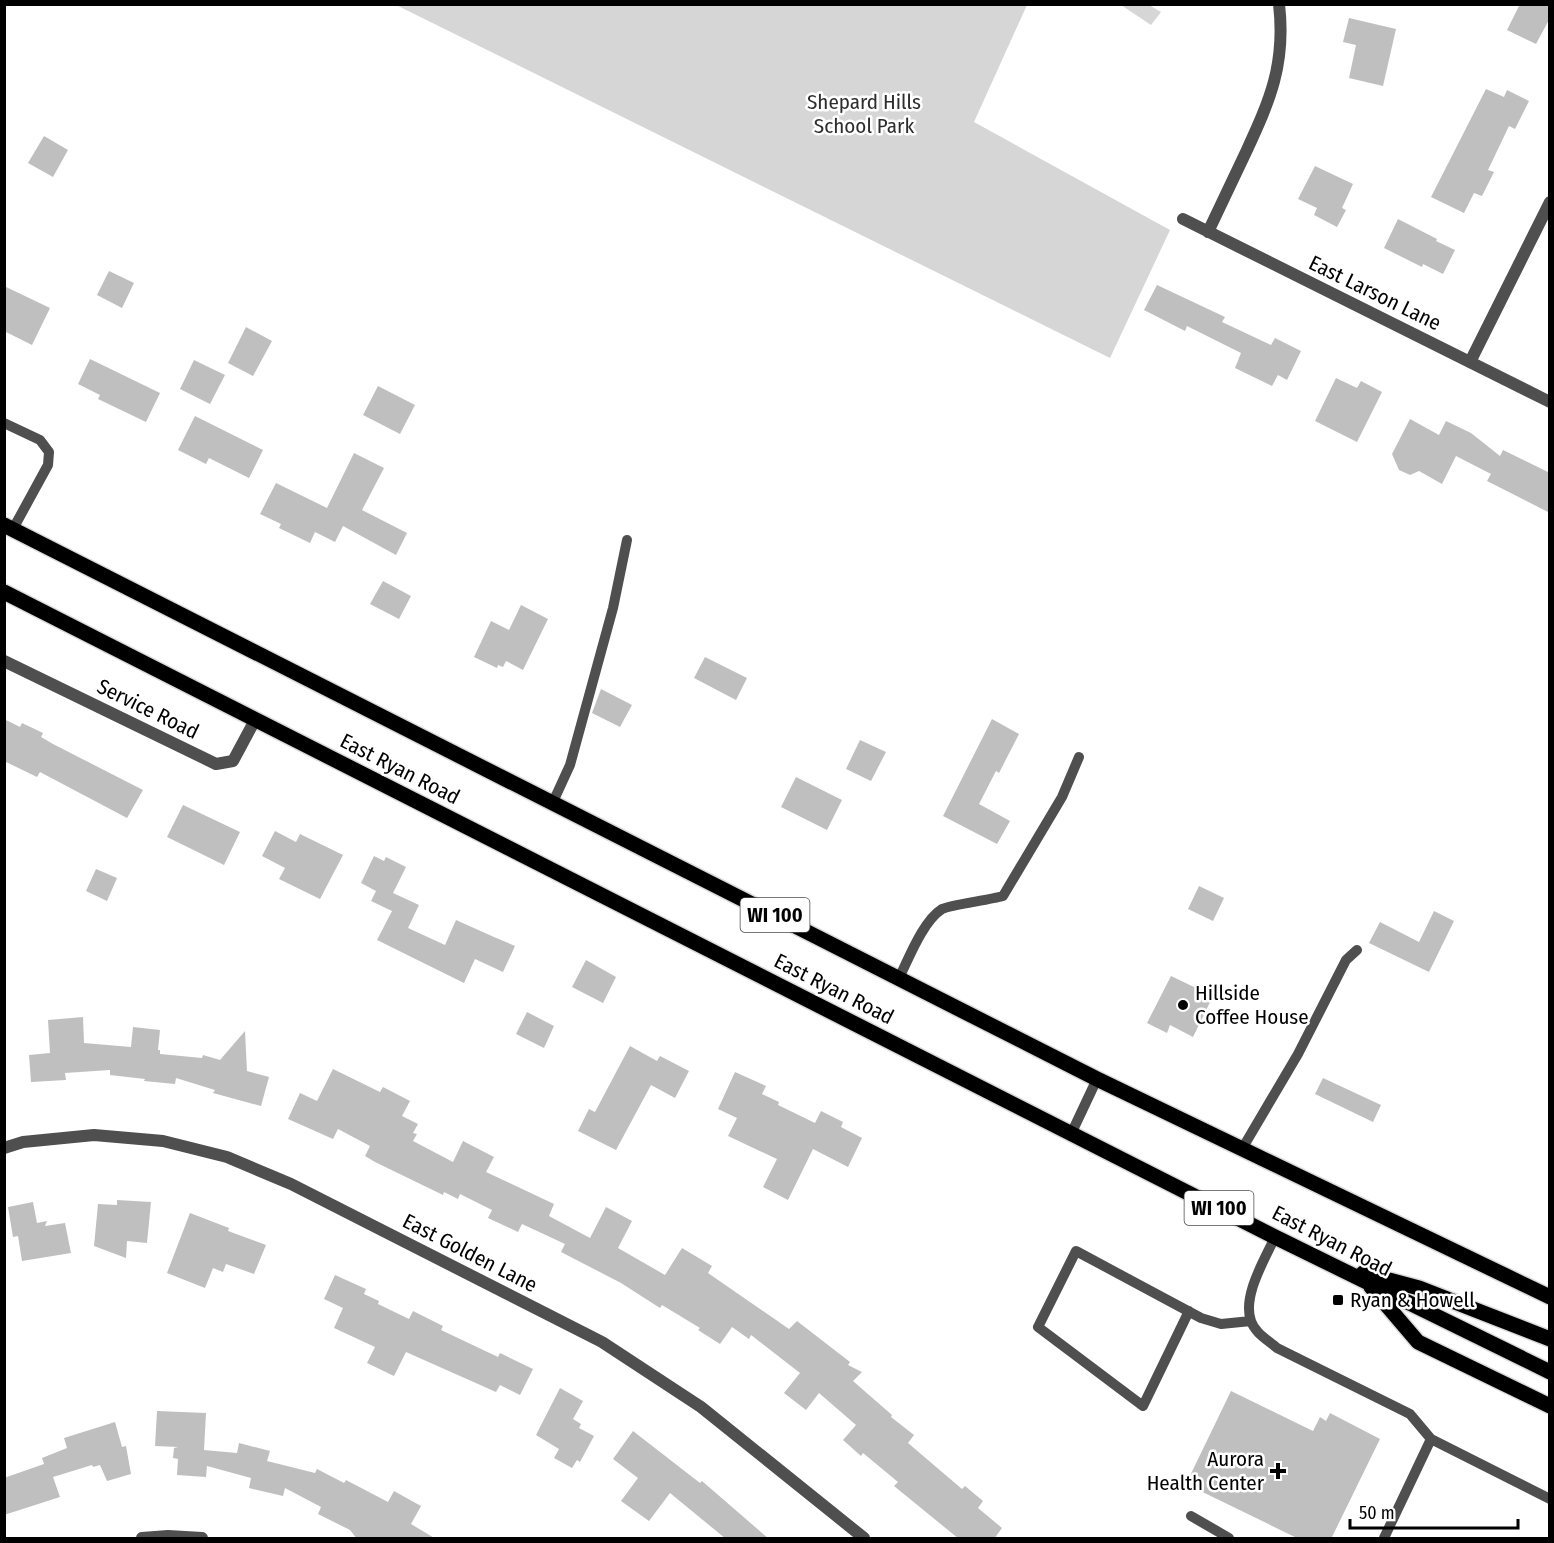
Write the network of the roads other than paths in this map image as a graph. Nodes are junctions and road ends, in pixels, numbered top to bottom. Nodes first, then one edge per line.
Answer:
1 (1280, 4) edge
2 (1550, 202) edge
3 (1183, 219) dead end
4 (1208, 232) junction
5 (1470, 362) junction
6 (1550, 402) edge
7 (4, 423) edge
8 (9, 527) edge
9 (627, 540) dead end
10 (4, 592) edge
11 (4, 661) edge
12 (255, 720) junction
13 (1079, 757) dead end
14 (553, 802) junction
15 (1357, 950) dead end
16 (899, 978) junction
17 (1097, 1079) junction
18 (1072, 1132) junction
19 (4, 1148) edge
20 (1242, 1149) junction
21 (1275, 1237) junction
22 (1334, 1265) junction
23 (1367, 1282) junction
24 (1550, 1297) edge
25 (1189, 1311) junction
26 (1251, 1321) junction
27 (1550, 1339) edge
28 (1550, 1372) edge
29 (1550, 1406) edge
30 (1431, 1439) junction
31 (1550, 1499) edge
32 (1191, 1516) dead end
33 (142, 1539) edge
34 (202, 1539) edge
35 (864, 1539) edge
36 (1229, 1539) edge
37 (1384, 1539) edge

1 - 4 street
2 - 5 street
3 - 4 street, East Larson Lane
4 - 5 street, East Larson Lane
5 - 6 street, East Larson Lane
7 - 8 lane
8 - 14 main road, East Ryan Road / WI 100
9 - 14 lane
10 - 12 main road, East Ryan Road / WI 100
11 - 12 street, Service Road
12 - 18 main road, East Ryan Road / WI 100
13 - 16 lane
14 - 16 main road, East Ryan Road / WI 100
15 - 20 lane
16 - 17 main road, East Ryan Road / WI 100
17 - 18 lane
17 - 20 main road, East Ryan Road / WI 100
18 - 21 main road, East Ryan Road / WI 100
19 - 35 street, East Golden Lane
20 - 24 main road, East Ryan Road / WI 100
21 - 22 main road, East Ryan Road / WI 100
21 - 26 lane
22 - 23 main road, East Ryan Road / WI 100
22 - 27 main road
23 - 28 main road, East Ryan Road / WI 100
23 - 29 main road
25 - 25 lane
25 - 26 lane
26 - 30 lane
30 - 31 lane
30 - 37 lane
32 - 36 lane
33 - 34 street

